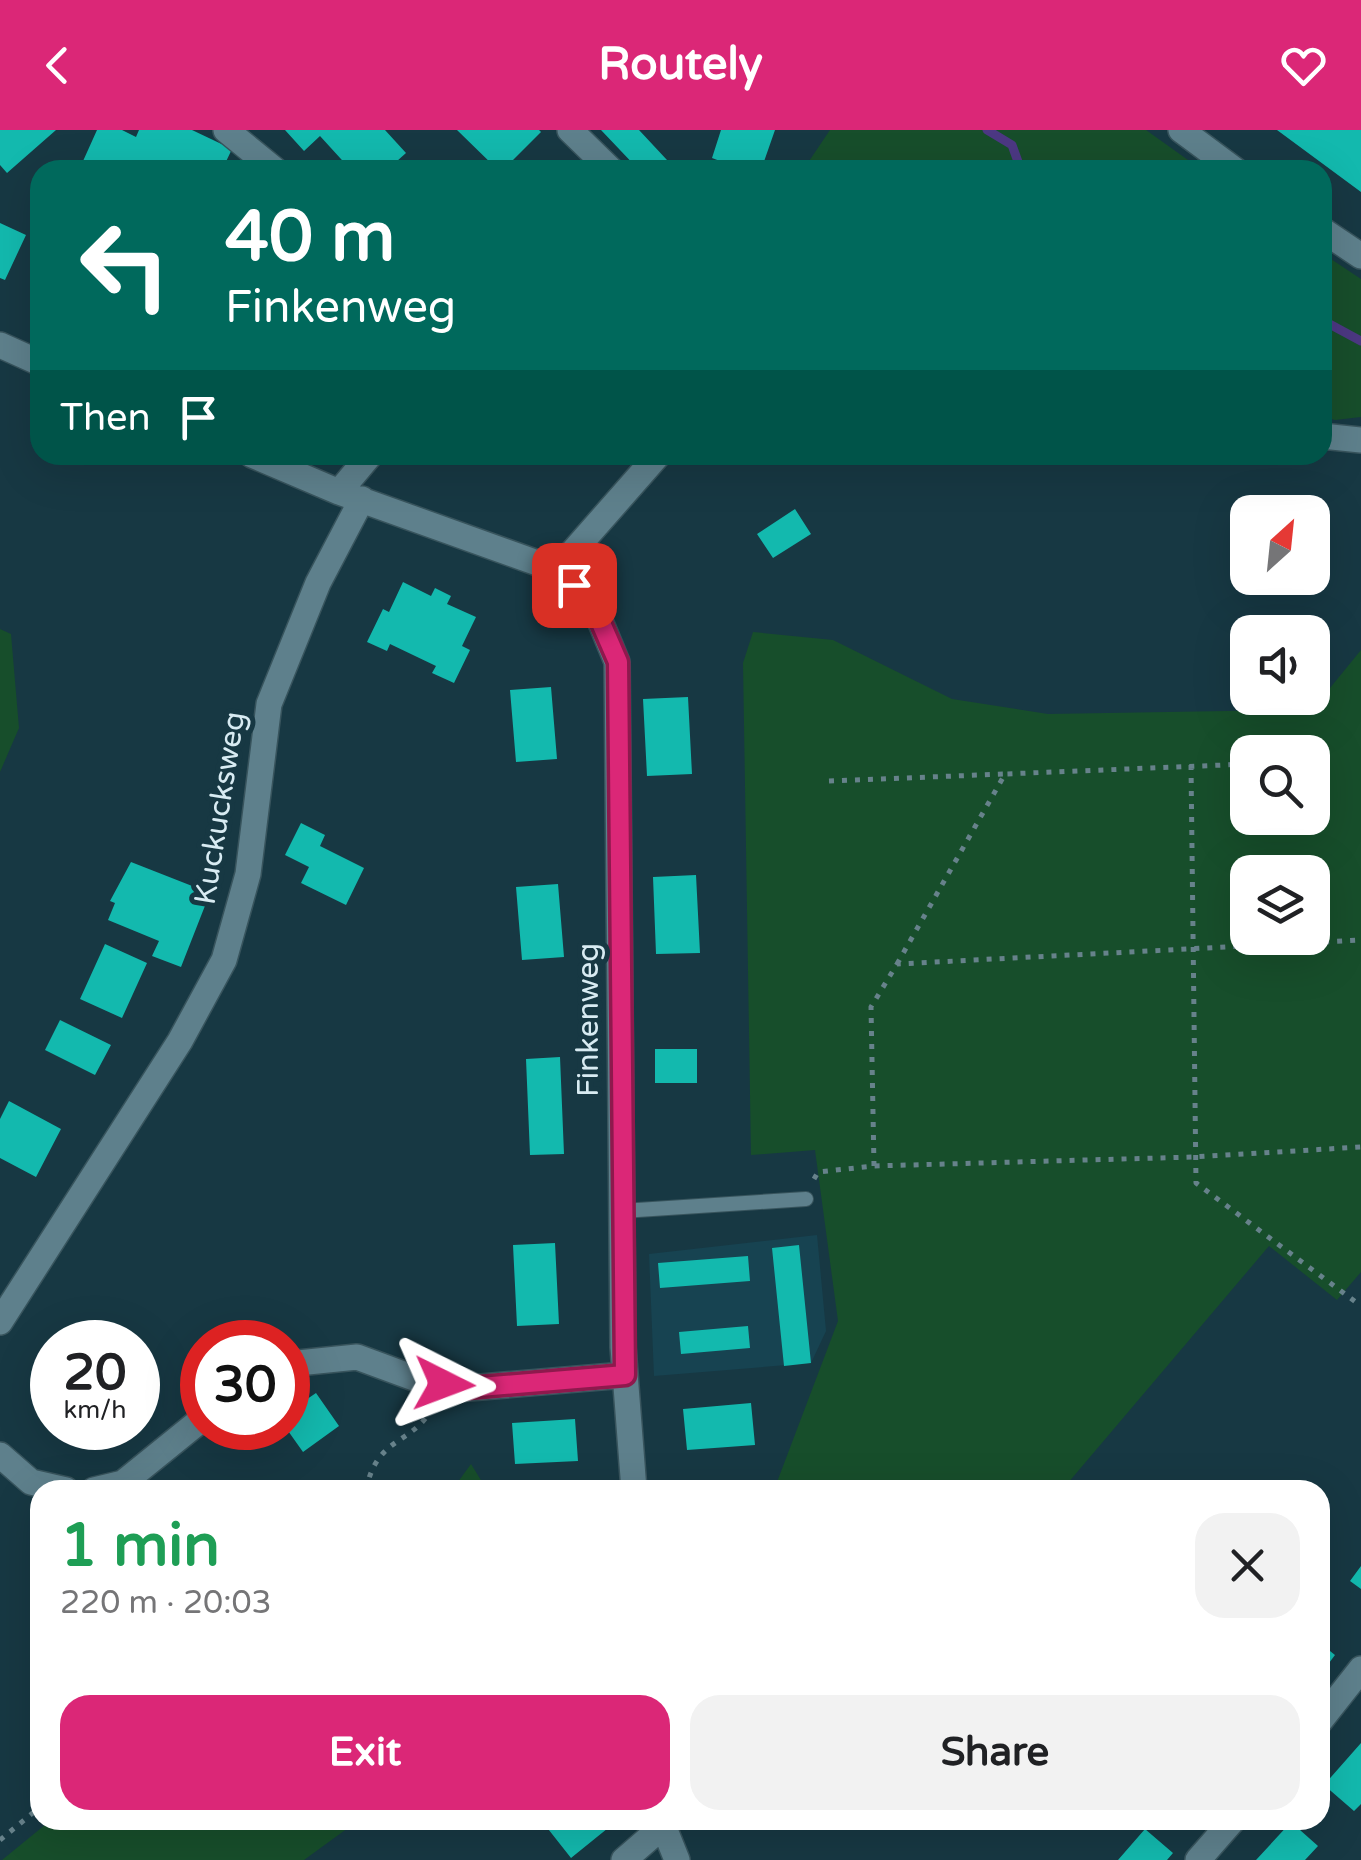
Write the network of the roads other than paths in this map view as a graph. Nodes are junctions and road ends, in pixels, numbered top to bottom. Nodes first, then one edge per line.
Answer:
1 (226, 130) edge
2 (570, 130) edge
3 (1181, 130) edge
4 (264, 160) edge
5 (602, 160) edge
6 (1222, 160) edge
7 (1332, 237) edge
8 (1361, 256) edge
9 (0, 345) edge
10 (30, 358) edge
11 (1332, 437) edge
12 (1361, 440) edge
13 (276, 465) edge
14 (365, 465) edge
15 (649, 465) edge
16 (351, 496) junction
17 (557, 570) junction
18 (806, 1198) road end
19 (622, 1211) junction
20 (0, 1322) edge
21 (310, 1362) edge
22 (625, 1375) junction
23 (180, 1438) edge
24 (0, 1455) edge
25 (127, 1480) edge
26 (633, 1480) edge
27 (30, 1482) edge
28 (1361, 1669) edge
29 (1330, 1708) edge
30 (656, 1830) edge
31 (664, 1830) edge
32 (1224, 1830) edge
33 (624, 1860) edge
34 (676, 1860) edge
35 (1198, 1860) edge

1 - 4 street
2 - 5 street
3 - 6 street
7 - 8 street
9 - 10 street
11 - 12 street
13 - 16 street
14 - 16 street, Kuckucksweg
15 - 17 street
16 - 17 street
16 - 20 street, Kuckucksweg
17 - 19 street, Finkenweg
18 - 19 lane
19 - 22 street, Finkenweg
21 - 22 street
22 - 26 street, Finkenweg
23 - 25 street
24 - 27 street
28 - 29 street
30 - 33 street
31 - 34 street
32 - 35 street

